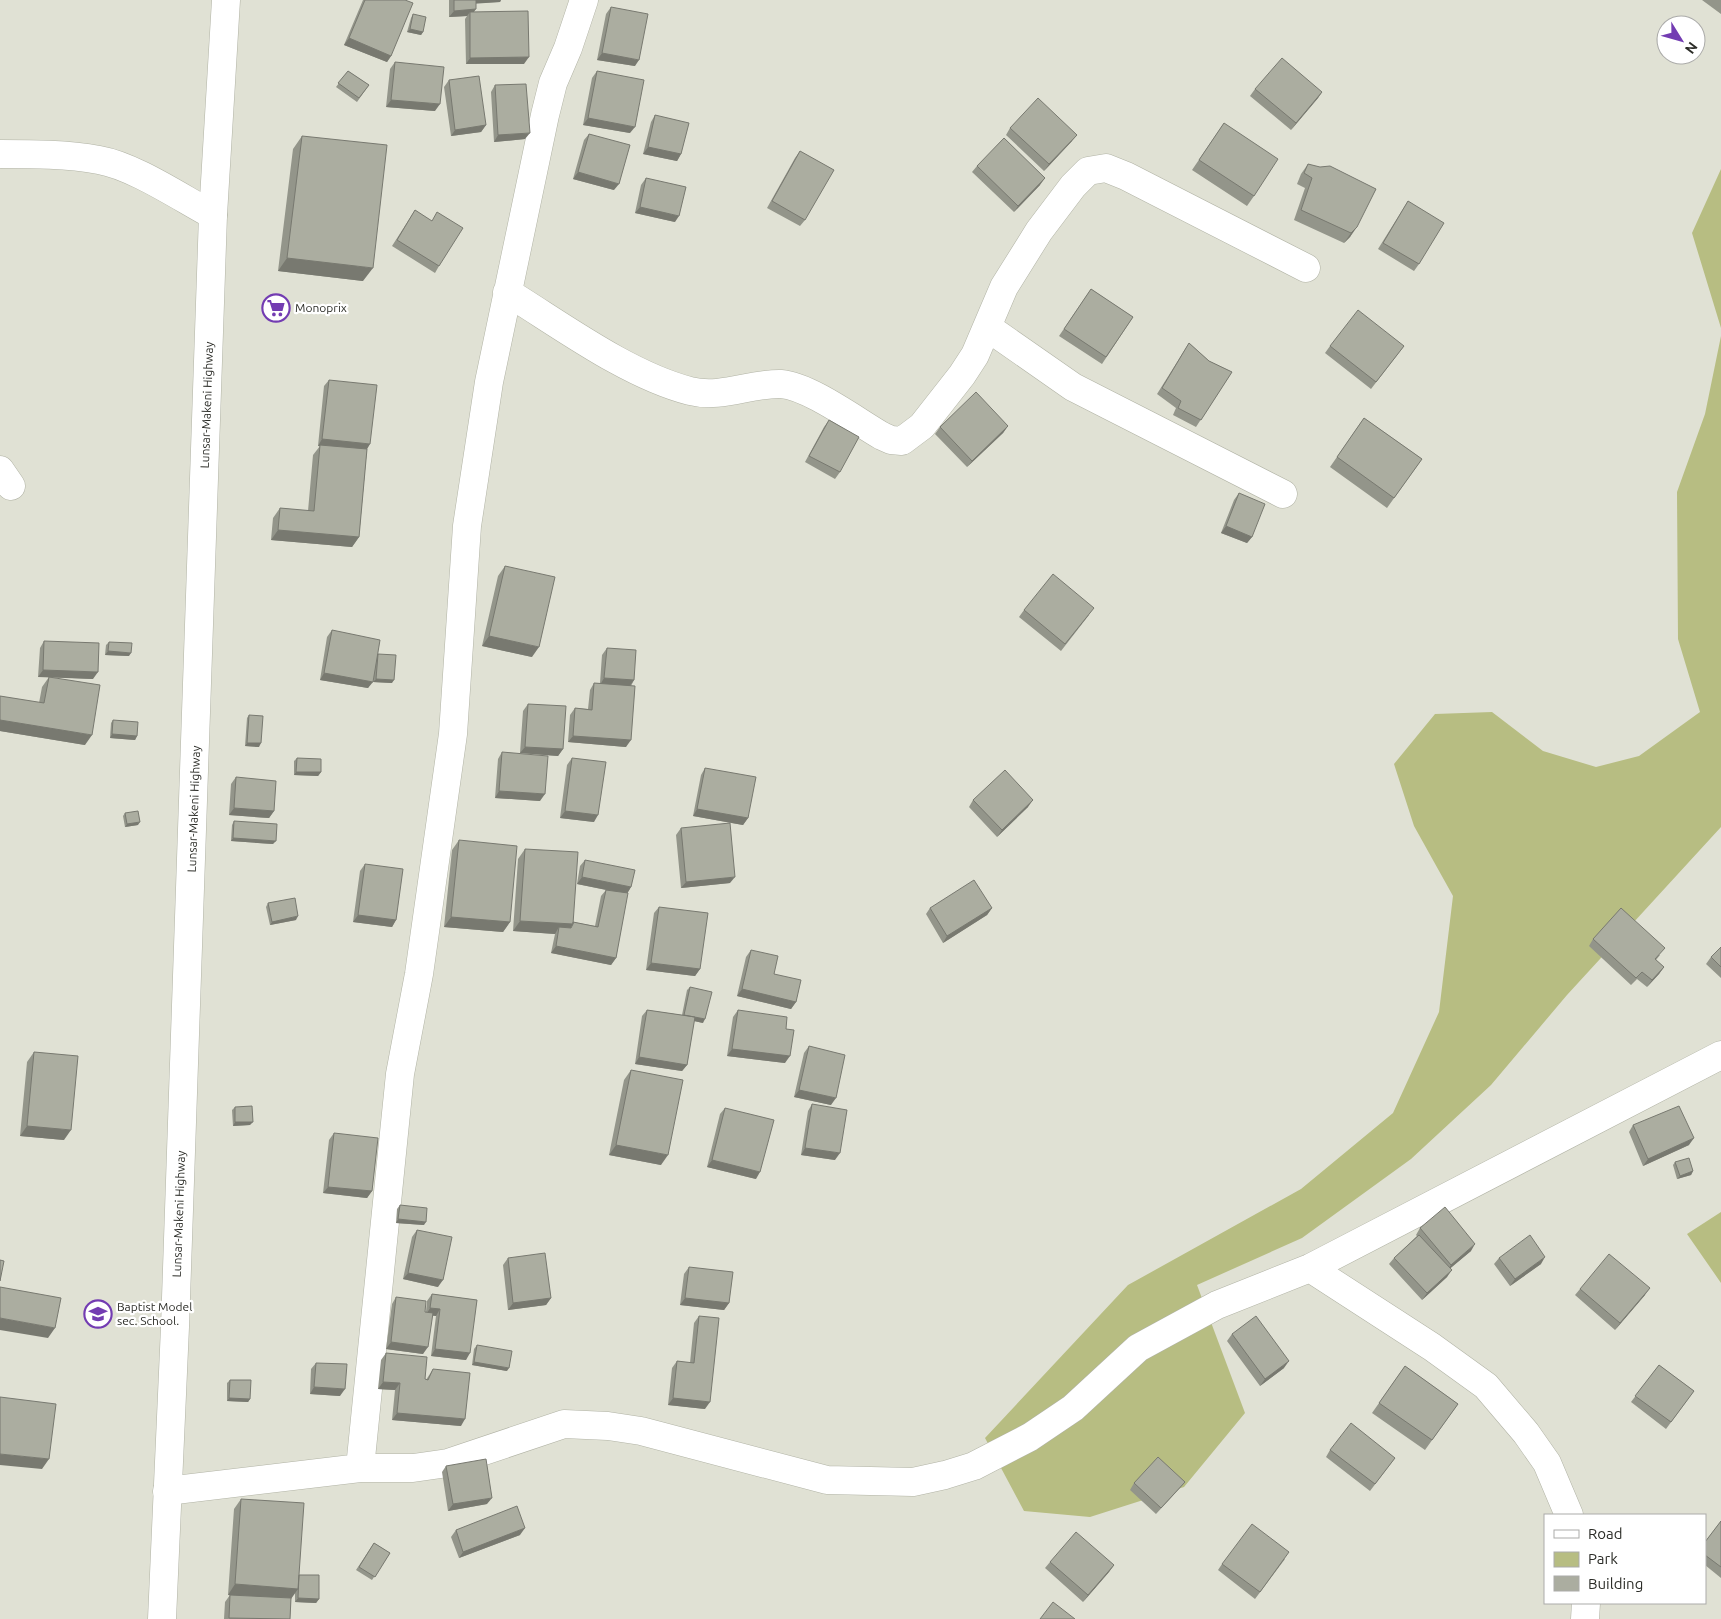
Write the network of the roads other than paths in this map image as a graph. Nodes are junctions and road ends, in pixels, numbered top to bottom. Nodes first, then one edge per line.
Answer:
1 (226, 0) edge
2 (584, 0) edge
3 (0, 154) edge
4 (213, 215) junction
5 (1306, 268) dead end
6 (507, 292) junction
7 (987, 327) junction
8 (1283, 494) dead end
9 (1721, 1055) edge
10 (1310, 1268) junction
11 (360, 1468) junction
12 (167, 1491) junction
13 (1569, 1514) edge
14 (1586, 1604) edge
15 (162, 1619) edge
16 (1585, 1619) edge

1 - 4 street, Lunsar-Makeni Highway
2 - 6 street
3 - 4 street
4 - 12 street, Lunsar-Makeni Highway
5 - 7 street
6 - 7 street
6 - 11 street
7 - 8 street
9 - 10 street
10 - 11 street
10 - 13 street
11 - 12 street
12 - 15 street, Lunsar-Makeni Highway
14 - 16 street

